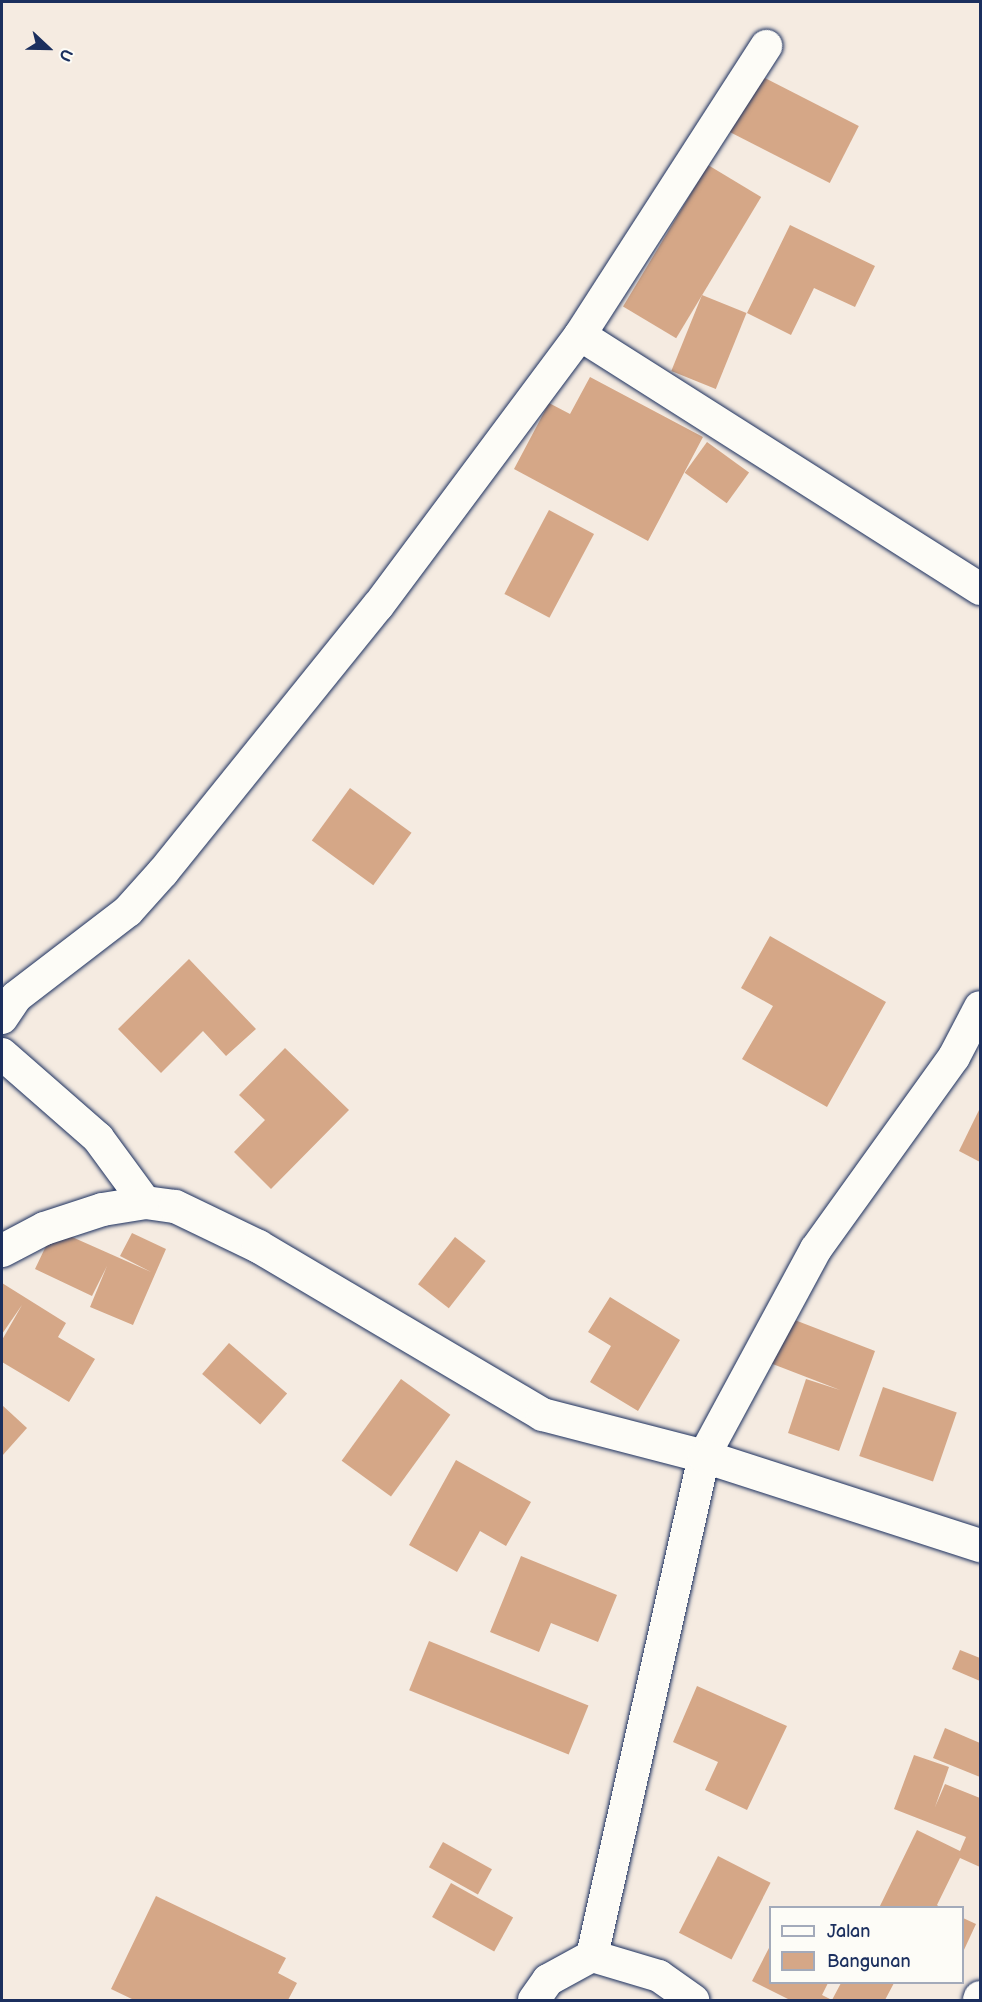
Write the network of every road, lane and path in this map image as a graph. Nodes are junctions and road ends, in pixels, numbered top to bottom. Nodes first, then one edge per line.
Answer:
1 (766, 46) dead end
2 (580, 335) junction
3 (981, 589) edge
4 (981, 1007) edge
5 (2, 1017) edge
6 (2, 1054) edge
7 (145, 1202) junction
8 (2, 1250) edge
9 (704, 1456) junction
10 (981, 1545) edge
11 (592, 1956) junction
12 (534, 2001) edge
13 (693, 2001) edge

1 - 2 street
2 - 3 street
2 - 5 street
4 - 9 street
6 - 7 street
7 - 8 street
7 - 9 street
9 - 10 street
9 - 11 street
11 - 12 street
11 - 13 street

